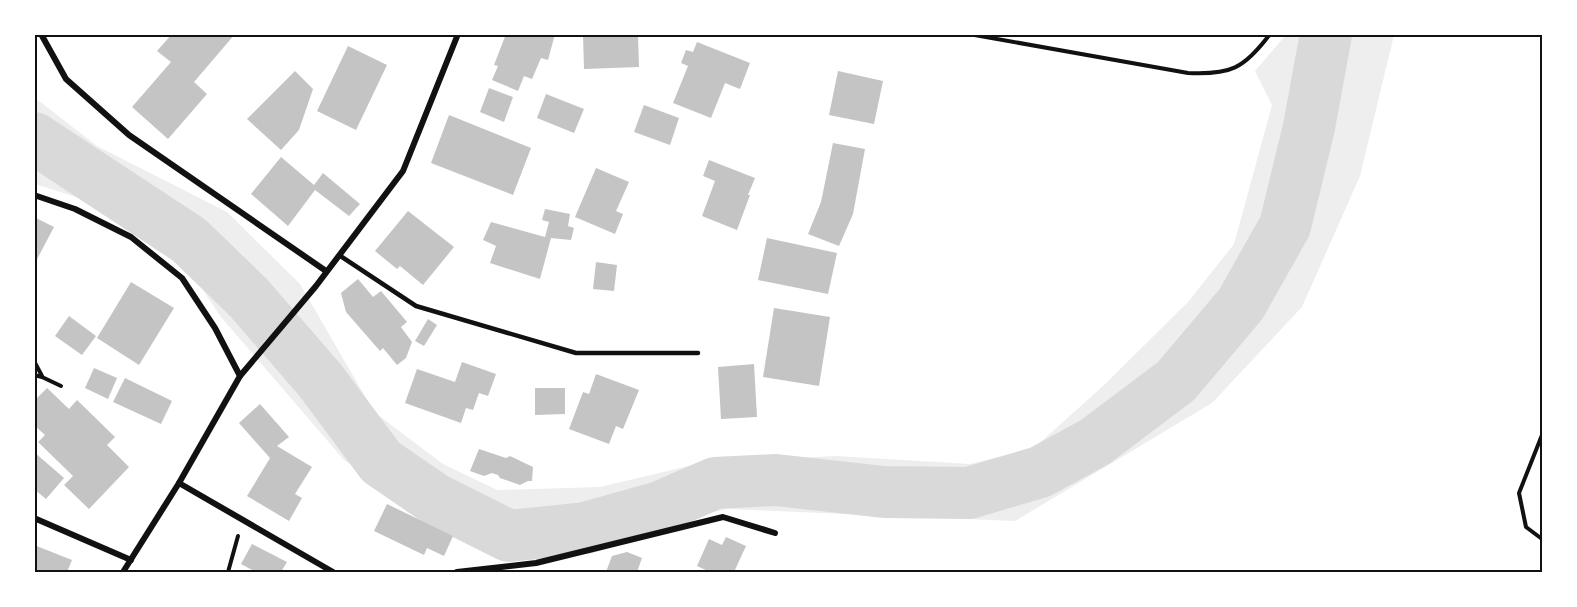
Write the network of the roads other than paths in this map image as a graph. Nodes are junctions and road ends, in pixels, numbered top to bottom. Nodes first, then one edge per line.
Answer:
1 (41, 34) edge
2 (458, 34) edge
3 (34, 195) edge
4 (338, 254) junction
5 (326, 271) junction
6 (698, 353) dead end
7 (240, 376) junction
8 (179, 483) junction
9 (34, 518) edge
10 (775, 533) dead end
11 (131, 560) junction
12 (123, 573) edge
13 (333, 573) edge
14 (457, 573) edge

1 - 5 street
2 - 4 street
3 - 7 street
4 - 5 street
4 - 6 lane
5 - 7 street
7 - 8 street
8 - 11 street
8 - 13 street
9 - 11 street
10 - 14 street
11 - 12 street

